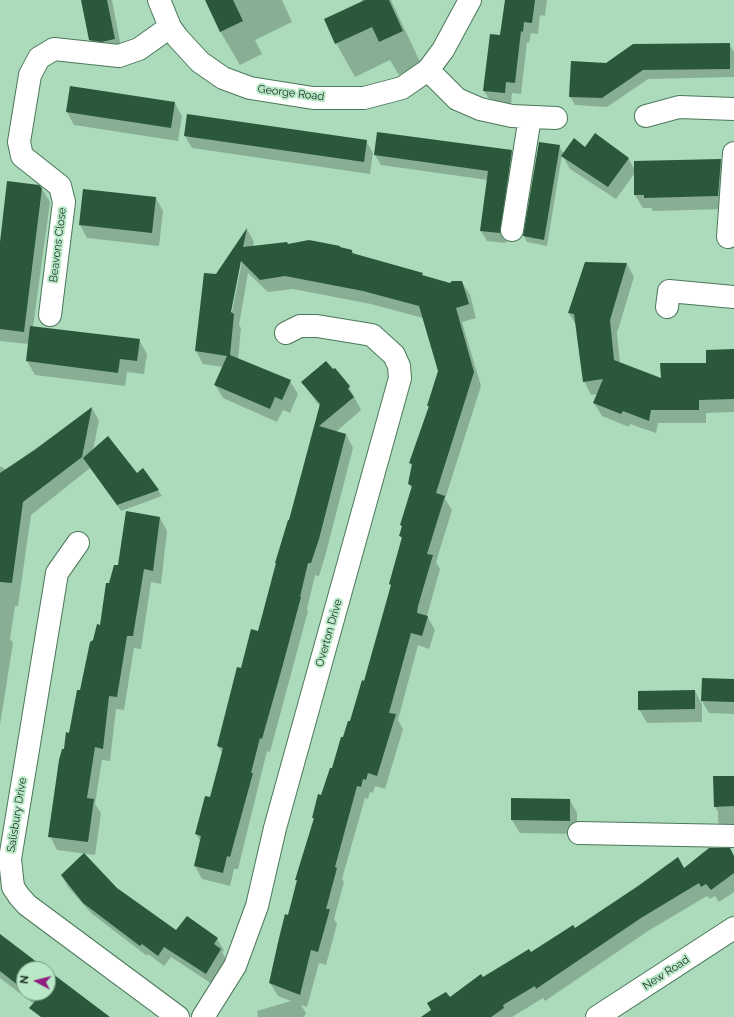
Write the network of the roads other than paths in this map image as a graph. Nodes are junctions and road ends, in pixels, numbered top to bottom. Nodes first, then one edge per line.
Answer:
1 (159, 0) edge
2 (470, 0) edge
3 (170, 27) junction
4 (428, 70) junction
5 (734, 109) edge
6 (646, 116) dead end
7 (530, 117) junction
8 (556, 118) dead end
9 (734, 154) edge
10 (512, 230) dead end
11 (728, 237) dead end
12 (734, 297) edge
13 (667, 307) dead end
14 (50, 315) dead end
15 (286, 333) dead end
16 (78, 543) dead end
17 (579, 833) dead end
18 (734, 836) edge
19 (734, 928) edge
20 (178, 1017) edge
21 (203, 1017) edge
22 (598, 1017) edge

1 - 3 street, George Road
2 - 4 street, George Road
3 - 4 street, George Road
3 - 14 street, Beavons Close
4 - 7 street
5 - 6 street
7 - 8 street
7 - 10 street
9 - 11 street
12 - 13 street
15 - 21 street, Overton Drive
16 - 20 street, Salisbury Drive
17 - 18 street
19 - 22 street, New Road

